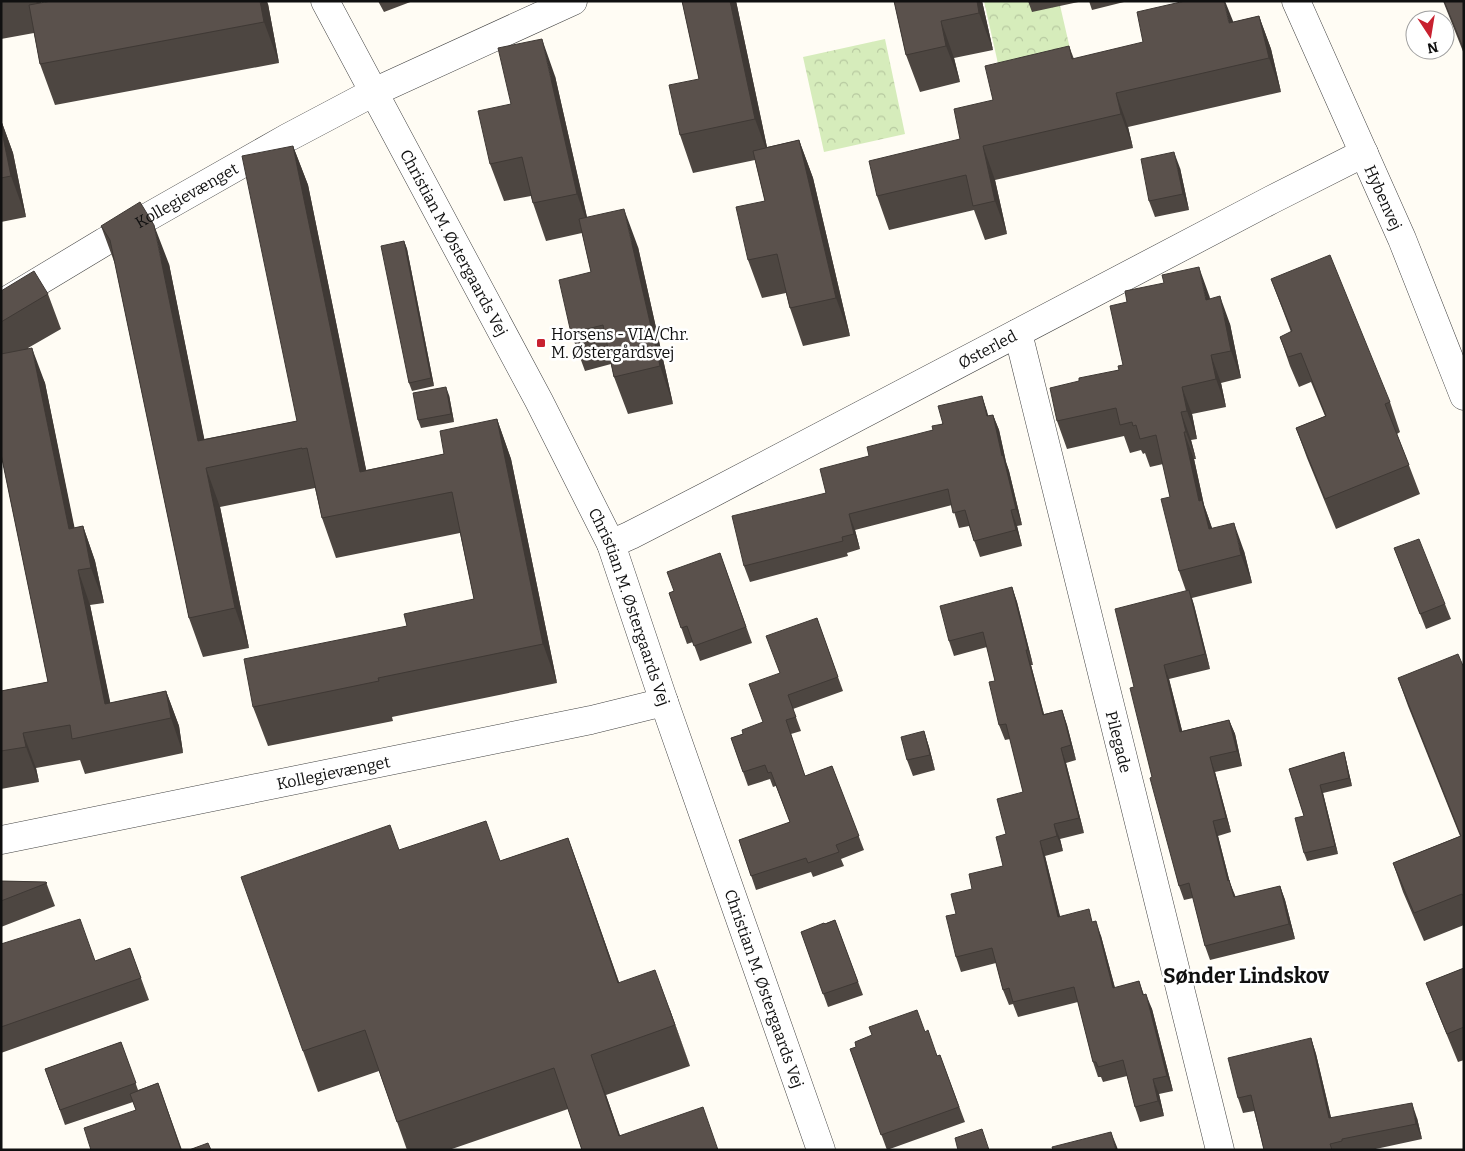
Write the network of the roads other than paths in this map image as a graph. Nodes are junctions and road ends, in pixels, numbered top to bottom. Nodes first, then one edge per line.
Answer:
1 (325, 1) edge
2 (574, 1) edge
3 (1296, 1) edge
4 (374, 92) junction
5 (1364, 153) junction
6 (1, 304) edge
7 (1018, 333) junction
8 (1464, 396) edge
9 (610, 544) junction
10 (664, 702) junction
11 (1, 840) edge
12 (821, 1150) edge
13 (1220, 1150) edge

1 - 4 street, Christian M. Østergaards Vej
2 - 4 street
3 - 5 street, Hybenvej
4 - 6 street, Kollegievænget
4 - 9 street, Christian M. Østergaards Vej
5 - 7 street, Østerled
5 - 8 street, Hybenvej
7 - 9 street, Østerled
7 - 13 street, Pilegade
9 - 10 street, Christian M. Østergaards Vej
10 - 11 street, Kollegievænget
10 - 12 street, Christian M. Østergaards Vej

